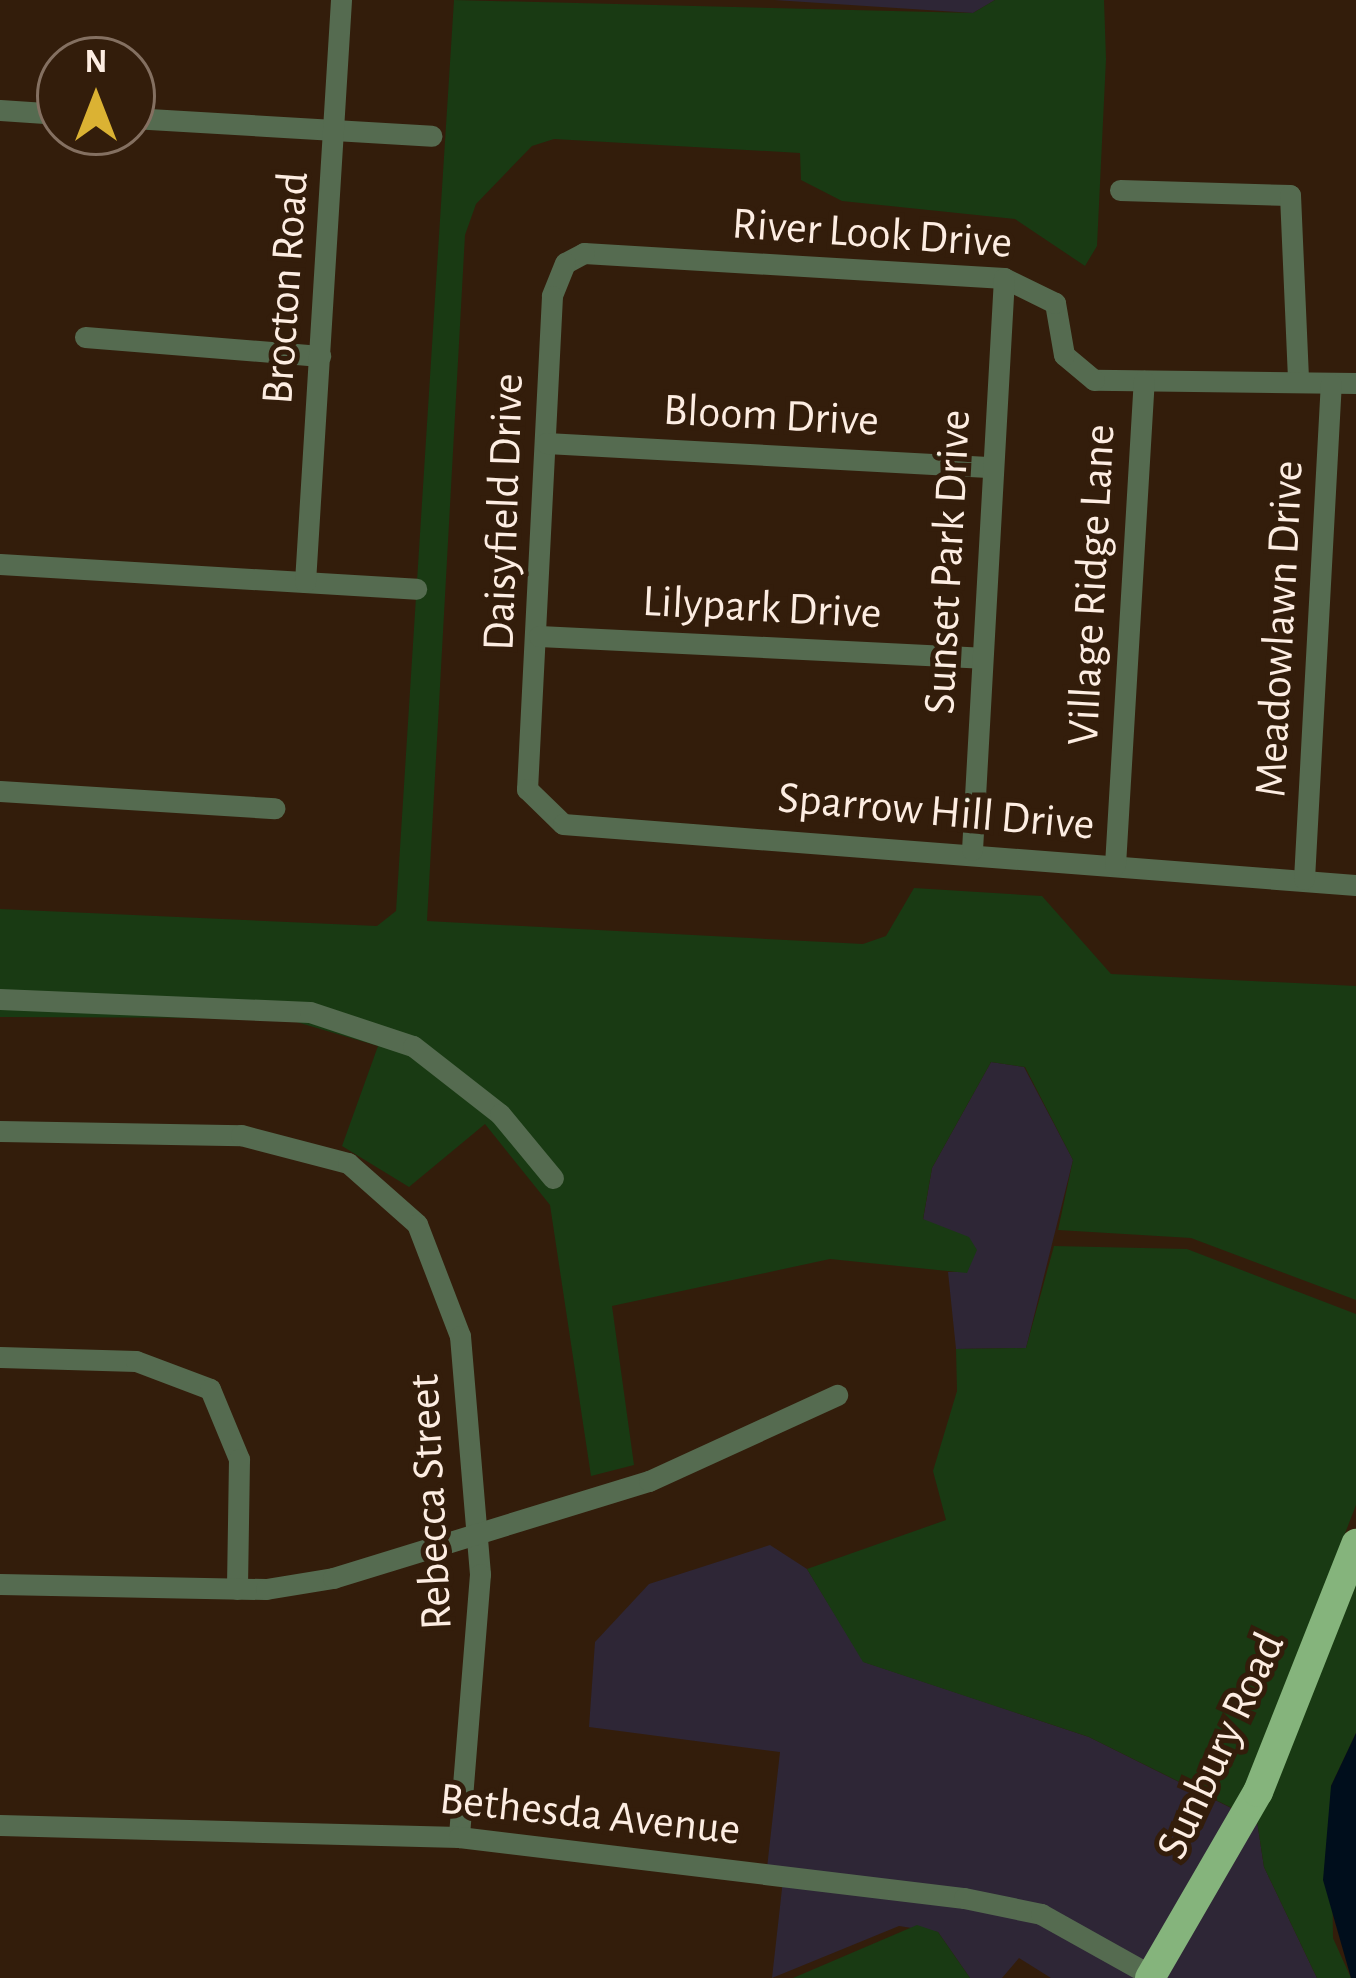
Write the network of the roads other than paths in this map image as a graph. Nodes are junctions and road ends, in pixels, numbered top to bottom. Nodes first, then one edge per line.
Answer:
1 (341, 0) edge
2 (0, 110) edge
3 (36, 112) edge
4 (156, 119) edge
5 (335, 130) junction
6 (431, 136) dead end
7 (1120, 190) dead end
8 (584, 254) joint
9 (1004, 278) junction
10 (85, 338) dead end
11 (320, 356) junction
12 (1298, 378) junction
13 (1144, 381) junction
14 (1356, 383) edge
15 (1331, 384) junction
16 (546, 443) junction
17 (992, 467) junction
18 (0, 564) edge
19 (305, 582) junction
20 (416, 589) dead end
21 (539, 636) junction
22 (981, 658) junction
23 (527, 789) joint
24 (0, 791) edge
25 (274, 808) dead end
26 (972, 850) junction
27 (1114, 865) junction
28 (1304, 880) junction
29 (1356, 885) edge
30 (0, 999) edge
31 (0, 1131) edge
32 (553, 1178) dead end
33 (0, 1357) edge
34 (837, 1395) dead end
35 (477, 1535) junction
36 (1356, 1544) edge
37 (0, 1584) edge
38 (237, 1589) junction
39 (0, 1825) edge
40 (459, 1838) junction
41 (1151, 1977) edge

1 - 5 street, Brocton Road
2 - 3 street
4 - 5 street
5 - 6 street
5 - 11 street, Brocton Road
7 - 12 street
8 - 9 street, River Look Drive
8 - 16 street, Daisyfield Drive
9 - 13 street, River Look Drive
9 - 17 street, Sunset Park Drive
10 - 11 street
11 - 19 street, Brocton Road
12 - 13 street
12 - 15 street
13 - 27 street, Village Ridge Lane
14 - 15 street
15 - 28 street, Meadowlawn Drive
16 - 17 street, Bloom Drive
16 - 21 street, Daisyfield Drive
17 - 22 street, Sunset Park Drive
18 - 19 street
19 - 20 street
21 - 22 street, Lilypark Drive
21 - 23 street, Daisyfield Drive
22 - 26 street, Sunset Park Drive
23 - 26 street, Sparrow Hill Drive
24 - 25 street
26 - 27 street, Sparrow Hill Drive
27 - 28 street, Sparrow Hill Drive
28 - 29 street, Sparrow Hill Drive
30 - 32 street
31 - 35 street, Rebecca Street
33 - 38 street
34 - 35 street
35 - 38 street
35 - 40 street, Rebecca Street
36 - 41 main road, Sunbury Road
37 - 38 street
39 - 40 street, Bethesda Avenue
40 - 41 street, Bethesda Avenue

